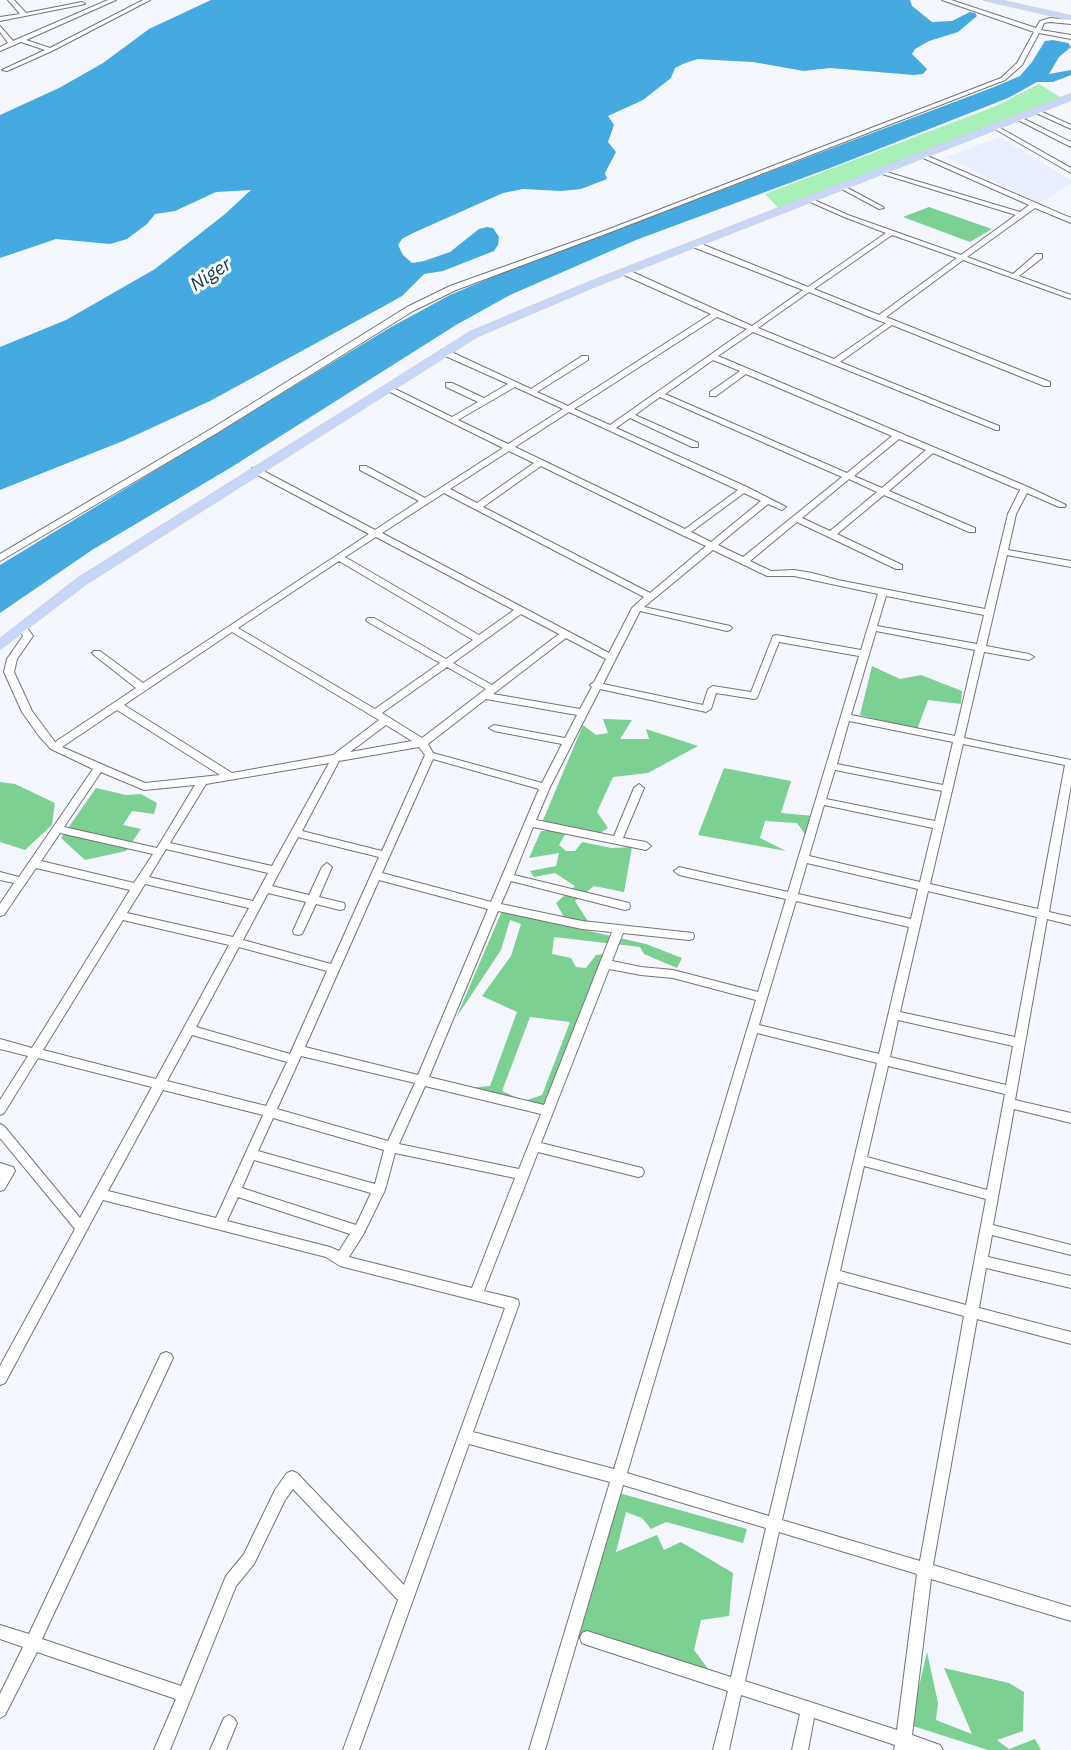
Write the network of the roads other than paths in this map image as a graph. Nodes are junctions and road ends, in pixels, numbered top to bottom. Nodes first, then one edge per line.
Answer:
1 (11, 0) edge
2 (44, 0) edge
3 (113, 0) edge
4 (147, 0) edge
5 (945, 0) edge
6 (988, 0) edge
7 (998, 0) edge
8 (80, 2) edge
9 (52, 10) junction
10 (88, 11) junction
11 (24, 15) junction
12 (0, 19) edge
13 (70, 19) junction
14 (1071, 19) edge
15 (0, 28) edge
16 (90, 30) junction
17 (1035, 30) junction
18 (1071, 37) edge
19 (21, 40) junction
20 (12, 44) junction
21 (0, 50) edge
22 (50, 50) junction
23 (24, 61) junction
24 (5, 71) dead end
25 (1071, 97) edge
26 (1037, 111) junction
27 (1018, 118) junction
28 (995, 127) junction
29 (1071, 127) edge
30 (1071, 145) edge
31 (923, 156) junction
32 (1071, 171) edge
33 (881, 172) junction
34 (842, 187) junction
35 (810, 200) junction
36 (1035, 204) junction
37 (881, 208) dead end
38 (1020, 214) junction
39 (1071, 221) edge
40 (891, 232) junction
41 (696, 245) junction
42 (1039, 256) dead end
43 (961, 257) junction
44 (625, 272) junction
45 (1014, 276) junction
46 (807, 291) junction
47 (1071, 297) edge
48 (716, 314) junction
49 (880, 318) junction
50 (892, 322) junction
51 (753, 329) junction
52 (444, 352) junction
53 (713, 356) junction
54 (584, 358) dead end
55 (835, 362) junction
56 (746, 370) junction
57 (515, 384) junction
58 (1048, 384) dead end
59 (449, 385) dead end
60 (386, 388) junction
61 (532, 392) junction
62 (659, 394) junction
63 (713, 394) dead end
64 (485, 402) junction
65 (568, 408) junction
66 (629, 415) junction
67 (452, 420) junction
68 (611, 428) junction
69 (996, 428) dead end
70 (898, 435) junction
71 (695, 445) dead end
72 (508, 448) junction
73 (932, 450) junction
74 (540, 463) junction
75 (363, 468) dead end
76 (255, 470) junction
77 (848, 476) junction
78 (443, 489) junction
79 (744, 489) junction
80 (1025, 489) junction
81 (882, 491) junction
82 (767, 500) junction
83 (425, 501) junction
84 (1062, 505) dead end
85 (477, 507) junction
86 (782, 507) dead end
87 (796, 518) junction
88 (972, 530) dead end
89 (375, 533) junction
90 (685, 533) junction
91 (831, 535) junction
92 (711, 545) junction
93 (1003, 552) junction
94 (339, 557) junction
95 (0, 558) edge
96 (744, 561) junction
97 (1071, 564) edge
98 (900, 567) dead end
99 (883, 592) junction
100 (649, 596) junction
101 (637, 608) junction
102 (521, 610) junction
103 (989, 613) junction
104 (371, 620) dead end
105 (22, 627) junction
106 (727, 628) dead end
107 (873, 628) junction
108 (233, 629) junction
109 (566, 634) junction
110 (480, 639) junction
111 (0, 645) edge
112 (981, 648) junction
113 (97, 653) dead end
114 (865, 654) junction
115 (610, 657) junction
116 (1029, 657) dead end
117 (447, 663) junction
118 (595, 685) junction
119 (143, 688) junction
120 (487, 692) junction
121 (117, 705) junction
122 (582, 712) junction
123 (376, 713) junction
124 (846, 717) junction
125 (386, 720) junction
126 (494, 728) dead end
127 (959, 740) junction
128 (568, 742) junction
129 (422, 743) junction
130 (54, 747) junction
131 (430, 755) junction
132 (336, 758) junction
133 (1070, 763) edge
134 (831, 766) junction
135 (99, 768) junction
136 (230, 776) junction
137 (203, 781) junction
138 (545, 787) junction
139 (639, 788) dead end
140 (947, 789) junction
141 (821, 801) junction
142 (532, 823) junction
143 (939, 826) junction
144 (57, 829) junction
145 (295, 833) junction
146 (617, 840) junction
147 (646, 846) dead end
148 (162, 849) junction
149 (384, 855) junction
150 (804, 858) junction
151 (33, 863) junction
152 (327, 867) dead end
153 (275, 871) junction
154 (679, 871) dead end
155 (376, 875) junction
156 (0, 876) edge
157 (509, 877) junction
158 (21, 881) junction
159 (140, 884) junction
160 (924, 887) junction
161 (265, 888) junction
162 (793, 896) junction
163 (311, 899) junction
164 (256, 905) junction
165 (340, 906) dead end
166 (496, 906) junction
167 (625, 906) dead end
168 (0, 912) edge
169 (1043, 914) junction
170 (121, 916) junction
171 (1071, 921) edge
172 (915, 924) junction
173 (619, 929) junction
174 (298, 931) dead end
175 (689, 936) dead end
176 (236, 942) junction
177 (606, 964) junction
178 (334, 969) junction
179 (762, 997) junction
180 (894, 1014) junction
181 (753, 1028) junction
182 (189, 1030) junction
183 (1020, 1043) junction
184 (0, 1044) edge
185 (37, 1054) junction
186 (295, 1055) junction
187 (884, 1060) junction
188 (422, 1080) junction
189 (160, 1084) junction
190 (1010, 1097) junction
191 (0, 1110) edge
192 (548, 1111) junction
193 (270, 1112) junction
194 (1071, 1118) edge
195 (0, 1129) edge
196 (534, 1146) junction
197 (391, 1147) junction
198 (251, 1154) junction
199 (860, 1160) junction
200 (0, 1168) edge
201 (638, 1172) dead end
202 (523, 1175) junction
203 (0, 1186) edge
204 (379, 1190) junction
205 (235, 1191) junction
206 (100, 1194) junction
207 (992, 1196) junction
208 (220, 1223) junction
209 (81, 1228) junction
210 (986, 1228) junction
211 (359, 1231) junction
212 (1071, 1250) edge
213 (340, 1260) junction
214 (981, 1261) junction
215 (833, 1275) junction
216 (1071, 1282) edge
217 (476, 1294) junction
218 (971, 1311) junction
219 (1071, 1338) edge
220 (166, 1358) dead end
221 (0, 1379) edge
222 (465, 1436) junction
223 (619, 1477) junction
224 (774, 1525) junction
225 (925, 1571) junction
226 (406, 1598) junction
227 (1071, 1614) edge
228 (0, 1632) edge
229 (587, 1638) dead end
230 (33, 1643) junction
231 (736, 1686) junction
232 (185, 1695) junction
233 (808, 1709) junction
234 (0, 1710) edge
235 (229, 1723) dead end
236 (903, 1745) edge
237 (162, 1750) edge
238 (218, 1750) edge
239 (351, 1750) edge
240 (537, 1750) edge
241 (721, 1750) edge
242 (800, 1750) edge
243 (935, 1750) edge

1 - 11 street
2 - 9 street
3 - 10 street
4 - 16 street
5 - 17 street
6 - 14 main road
7 - 14 main road
8 - 9 street
8 - 10 street
9 - 11 street
10 - 13 street
11 - 12 street
13 - 16 street
13 - 19 street
14 - 17 street
15 - 20 street
16 - 22 street
17 - 18 street
17 - 95 street
19 - 20 street
19 - 22 street
20 - 21 street
21 - 23 street
22 - 23 street
23 - 24 street
25 - 26 main road
26 - 27 main road
26 - 29 street
27 - 28 main road
27 - 30 street
28 - 31 main road
28 - 32 street
31 - 33 main road
31 - 36 street
33 - 34 main road
33 - 38 street
34 - 35 main road
34 - 37 street
35 - 40 street
35 - 41 main road
36 - 38 street
36 - 39 street
38 - 43 street
40 - 43 street
40 - 46 street
41 - 44 main road
41 - 46 street
42 - 45 street
43 - 45 street
43 - 49 street
44 - 48 street
44 - 52 main road
45 - 47 street
46 - 49 street
46 - 51 street
48 - 51 street
48 - 65 street
49 - 50 street
50 - 55 street
50 - 58 street
51 - 53 street
51 - 55 street
52 - 57 street
52 - 60 main road
53 - 56 street
53 - 62 street
54 - 61 street
55 - 69 street
56 - 63 street
56 - 70 street
57 - 61 street
57 - 64 street
59 - 64 street
60 - 67 street
60 - 76 main road
61 - 65 street
62 - 66 street
62 - 77 street
64 - 67 street
65 - 68 street
65 - 72 street
66 - 68 street
66 - 71 street
67 - 72 street
68 - 79 street
70 - 73 street
70 - 77 street
72 - 74 street
72 - 78 street
73 - 80 street
73 - 81 street
74 - 85 street
74 - 90 street
75 - 83 street
76 - 89 street
76 - 105 main road
77 - 81 street
77 - 87 street
78 - 83 street
78 - 85 street
79 - 82 street
79 - 90 street
80 - 84 street
80 - 93 street
81 - 88 street
81 - 91 street
82 - 86 street
82 - 92 street
83 - 89 street
85 - 100 street
87 - 91 street
87 - 96 street
89 - 94 street
89 - 102 street
90 - 92 street
91 - 98 street
92 - 96 street
92 - 100 street
93 - 97 street
93 - 103 street
94 - 108 street
94 - 110 street
96 - 99 street
99 - 103 street
99 - 107 street
100 - 101 street
101 - 106 street
101 - 115 street
102 - 109 street
102 - 110 street
103 - 112 street
104 - 117 street
105 - 111 main road
105 - 130 street
107 - 112 street
107 - 114 street
108 - 119 street
108 - 123 street
109 - 115 street
109 - 120 street
110 - 117 street
112 - 116 street
112 - 127 street
113 - 119 street
114 - 118 street
114 - 124 street
115 - 118 street
117 - 120 street
117 - 123 street
118 - 122 street
119 - 121 street
120 - 122 street
120 - 129 street
121 - 130 street
121 - 136 street
122 - 128 street
123 - 125 street
124 - 127 street
124 - 134 street
125 - 129 street
125 - 132 street
126 - 128 street
127 - 133 street
127 - 140 street
128 - 138 street
129 - 131 street
129 - 132 street
130 - 135 street
131 - 138 street
131 - 149 street
132 - 136 street
132 - 145 street
133 - 169 street
134 - 140 street
134 - 141 street
135 - 137 street
135 - 144 street
136 - 137 street
137 - 148 street
138 - 142 street
139 - 146 street
140 - 143 street
141 - 143 street
141 - 150 street
142 - 146 street
142 - 157 street
143 - 160 street
144 - 148 street
144 - 151 street
145 - 149 street
145 - 153 street
146 - 147 street
148 - 153 street
148 - 159 street
149 - 155 street
150 - 160 street
150 - 162 street
151 - 158 street
151 - 159 street
152 - 163 street
153 - 161 street
154 - 162 street
155 - 166 street
155 - 178 street
156 - 158 street
157 - 166 street
157 - 167 street
158 - 168 street
159 - 164 street
159 - 170 street
160 - 169 street
160 - 172 street
161 - 163 street
161 - 164 street
162 - 172 street
162 - 179 street
163 - 165 street
163 - 174 street
164 - 176 street
166 - 173 street
166 - 188 street
169 - 171 street
169 - 183 street
170 - 176 street
170 - 185 street
172 - 180 street
173 - 175 street
173 - 177 street
176 - 178 street
176 - 182 street
177 - 179 street
177 - 192 street
178 - 186 street
179 - 181 street
180 - 183 street
180 - 187 street
181 - 187 street
181 - 223 street
182 - 186 street
182 - 189 street
183 - 190 street
184 - 185 street
185 - 189 street
185 - 191 street
186 - 188 street
186 - 193 street
187 - 190 street
187 - 199 street
188 - 192 street
188 - 197 street
189 - 193 street
189 - 206 street
190 - 194 street
190 - 207 street
192 - 196 street
193 - 197 street
193 - 198 street
195 - 209 street
196 - 201 street
196 - 202 street
197 - 202 street
197 - 204 street
198 - 204 street
198 - 205 street
199 - 207 street
199 - 215 street
200 - 203 street
202 - 217 street
204 - 211 street
205 - 208 street
205 - 211 street
206 - 208 street
206 - 209 street
207 - 210 street
208 - 213 street
209 - 221 street
210 - 212 street
210 - 214 street
211 - 213 street
213 - 217 street
214 - 216 street
214 - 218 street
215 - 218 street
215 - 224 street
217 - 222 street
218 - 219 street
218 - 225 street
220 - 230 street
222 - 223 street
222 - 226 street
223 - 224 street
223 - 240 street
224 - 225 street
224 - 231 street
225 - 227 street
225 - 236 street
226 - 232 street
226 - 239 street
228 - 230 street
229 - 231 street
230 - 232 street
230 - 234 street
231 - 233 street
231 - 241 street
232 - 237 street
233 - 236 street
233 - 242 street
235 - 238 street
236 - 243 street

